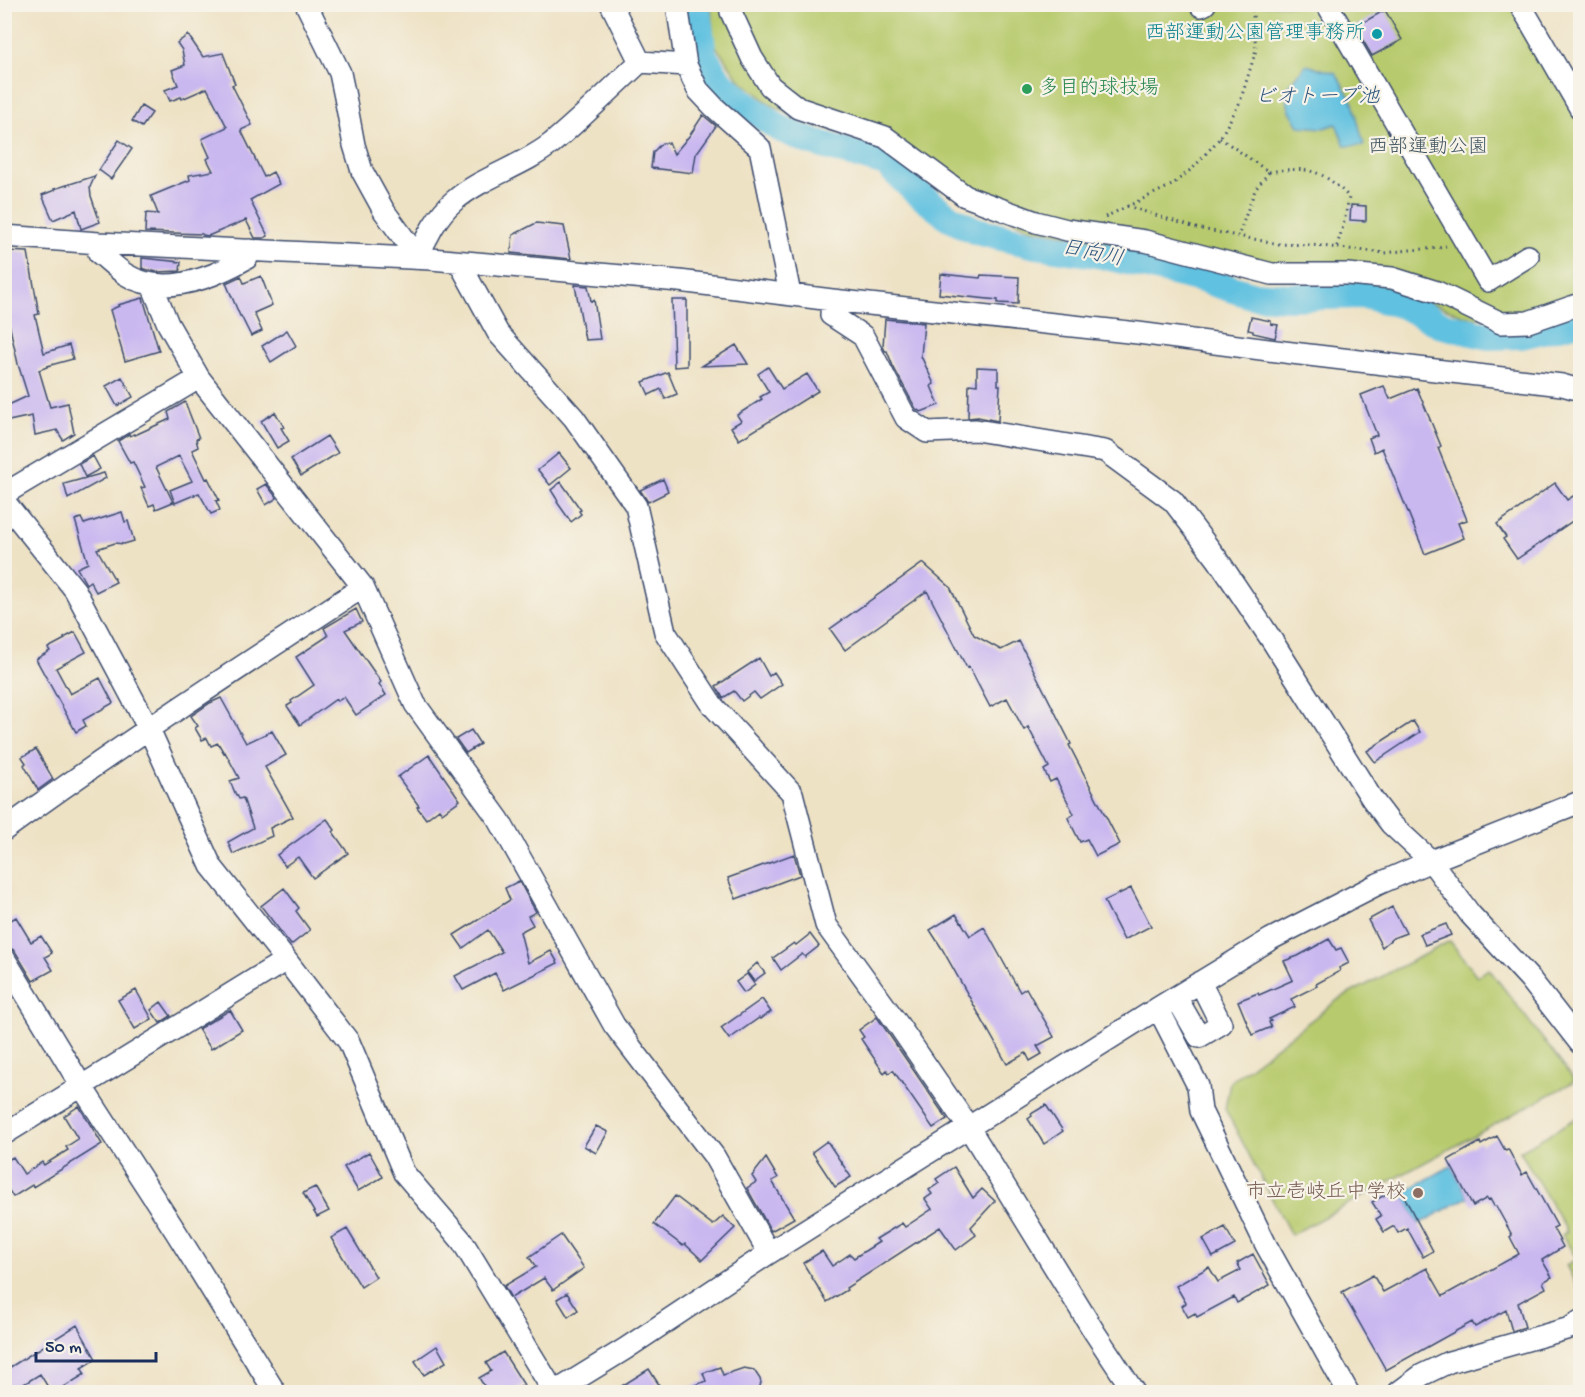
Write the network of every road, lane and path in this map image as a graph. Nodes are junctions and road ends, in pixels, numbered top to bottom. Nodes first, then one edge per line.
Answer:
1 (306, 4) edge
2 (611, 4) edge
3 (677, 4) edge
4 (730, 4) edge
5 (1252, 4) edge
6 (1327, 4) edge
7 (1520, 4) edge
8 (640, 62) junction
9 (686, 65) junction
10 (1581, 108) edge
11 (1220, 138) junction
12 (1269, 172) junction
13 (1127, 206) junction
14 (1082, 232) junction
15 (1238, 235) junction
16 (4, 236) edge
17 (1464, 241) junction
18 (99, 243) junction
19 (1336, 249) junction
20 (249, 250) junction
21 (1528, 256) dead end
22 (418, 258) junction
23 (459, 262) junction
24 (152, 285) junction
25 (789, 294) junction
26 (832, 300) junction
27 (1581, 304) edge
28 (199, 378) junction
29 (1581, 390) edge
30 (4, 494) edge
31 (4, 501) edge
32 (363, 587) junction
33 (149, 729) junction
34 (1581, 802) edge
35 (4, 830) edge
36 (1431, 861) junction
37 (4, 958) edge
38 (286, 960) junction
39 (1200, 982) junction
40 (1167, 1003) junction
41 (1581, 1043) edge
42 (82, 1087) junction
43 (969, 1128) junction
44 (4, 1134) edge
45 (769, 1253) junction
46 (1581, 1321) edge
47 (275, 1392) edge
48 (555, 1392) edge
49 (1134, 1392) edge
50 (1348, 1392) edge
51 (1399, 1392) edge

1 - 22 street
2 - 8 street
3 - 9 street
4 - 14 street
5 - 11 path
6 - 17 street
7 - 10 street
8 - 9 street
8 - 22 street
9 - 25 street
11 - 12 path
11 - 13 path
12 - 15 path
12 - 19 path
13 - 14 path
13 - 15 path
14 - 27 street
15 - 19 path
16 - 18 street
17 - 19 path
17 - 21 street
18 - 20 street
18 - 24 street
20 - 22 street
20 - 24 street
22 - 23 street
23 - 25 street
23 - 43 street
24 - 28 street
25 - 26 street
26 - 29 street
26 - 36 street
28 - 30 street
28 - 32 street
31 - 33 street
32 - 33 street
32 - 45 street
33 - 35 street
33 - 38 street
34 - 36 street
36 - 39 street
36 - 41 street
37 - 42 street
38 - 42 street
38 - 48 street
39 - 40 street
39 - 40 street
40 - 43 street
40 - 50 street
42 - 44 street
42 - 47 street
43 - 45 street
43 - 49 street
45 - 48 street
46 - 51 street

